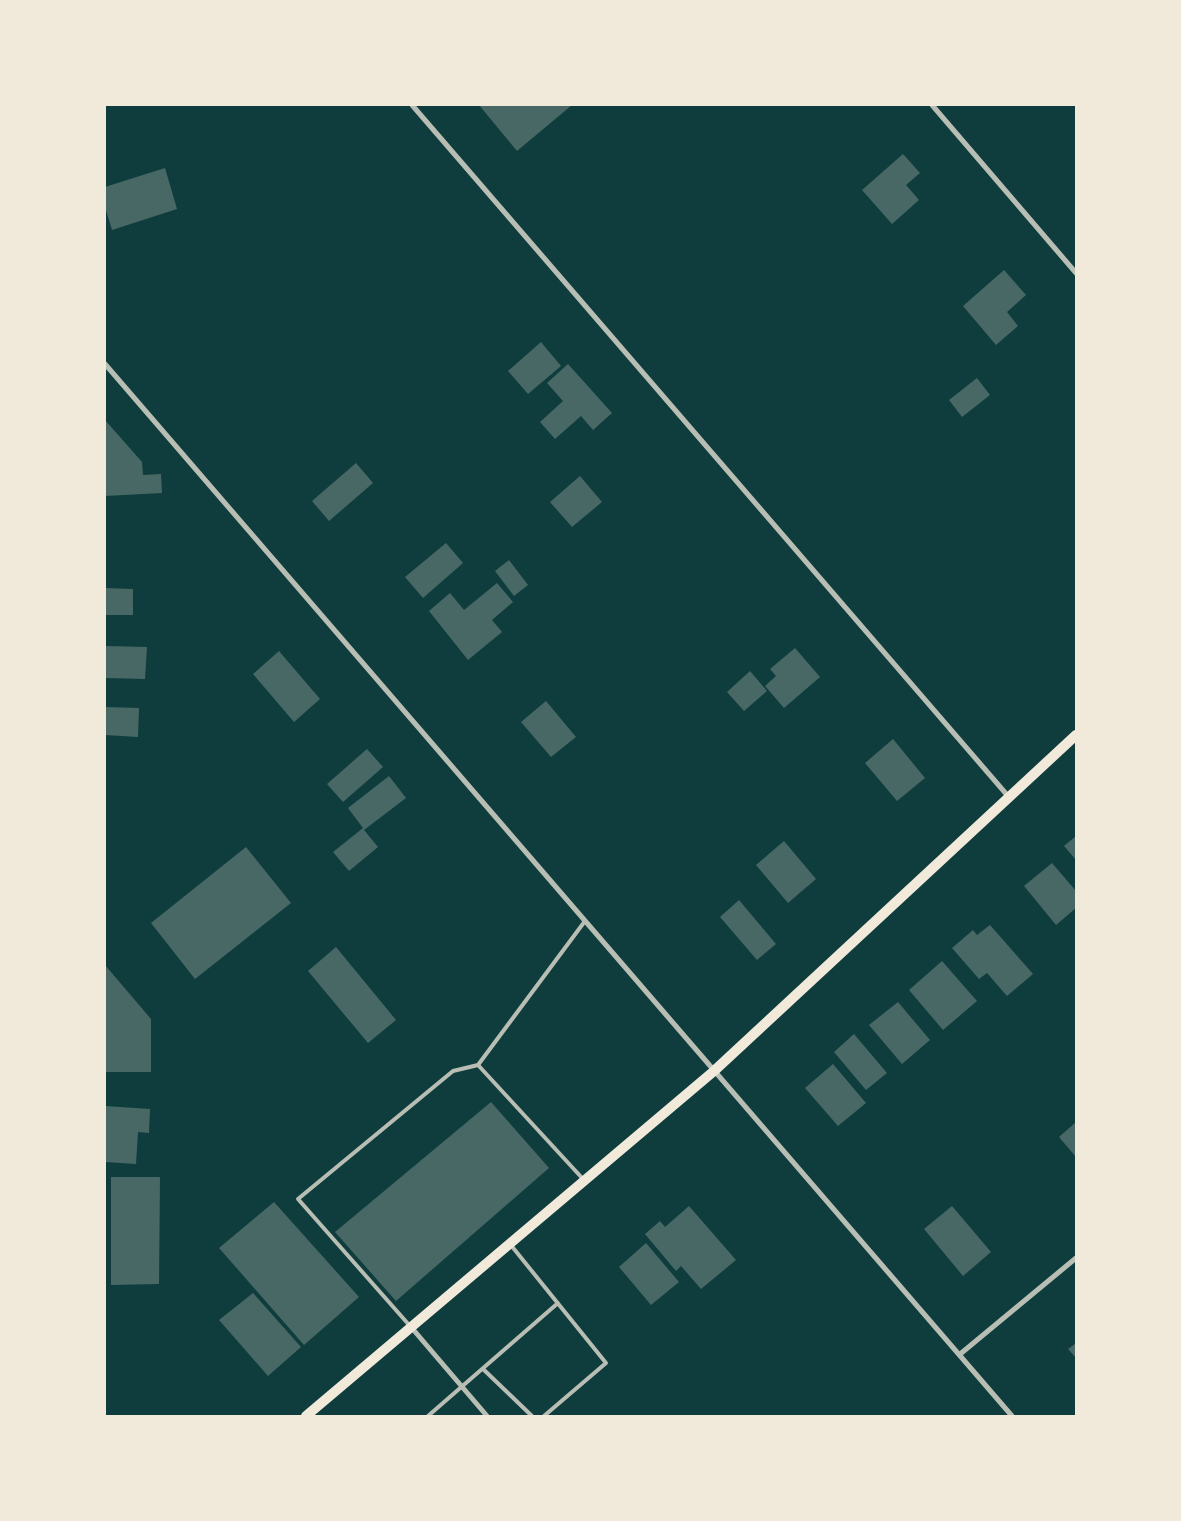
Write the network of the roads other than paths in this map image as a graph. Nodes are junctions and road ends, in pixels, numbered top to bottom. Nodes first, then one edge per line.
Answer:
1 (412, 105) edge
2 (932, 105) edge
3 (1076, 273) edge
4 (105, 364) edge
5 (1076, 735) edge
6 (1008, 796) junction
7 (585, 921) junction
8 (478, 1065) junction
9 (714, 1071) junction
10 (584, 1181) junction
11 (510, 1244) junction
12 (1076, 1258) edge
13 (558, 1303) junction
14 (411, 1327) junction
15 (959, 1355) junction
16 (483, 1369) junction
17 (462, 1387) junction
18 (306, 1416) edge
19 (428, 1416) edge
20 (486, 1416) edge
21 (532, 1416) edge
22 (544, 1416) edge
23 (1012, 1416) edge

1 - 6 street
2 - 3 street
4 - 7 street
5 - 6 main road
6 - 9 main road
7 - 8 lane
7 - 9 street
8 - 10 lane
8 - 14 lane
9 - 10 main road
9 - 15 street
10 - 11 main road
11 - 13 lane
11 - 14 main road
12 - 15 street
13 - 16 lane
13 - 22 lane
14 - 17 street
14 - 18 main road
15 - 23 street
16 - 17 lane
16 - 21 lane
17 - 19 lane
17 - 20 street

